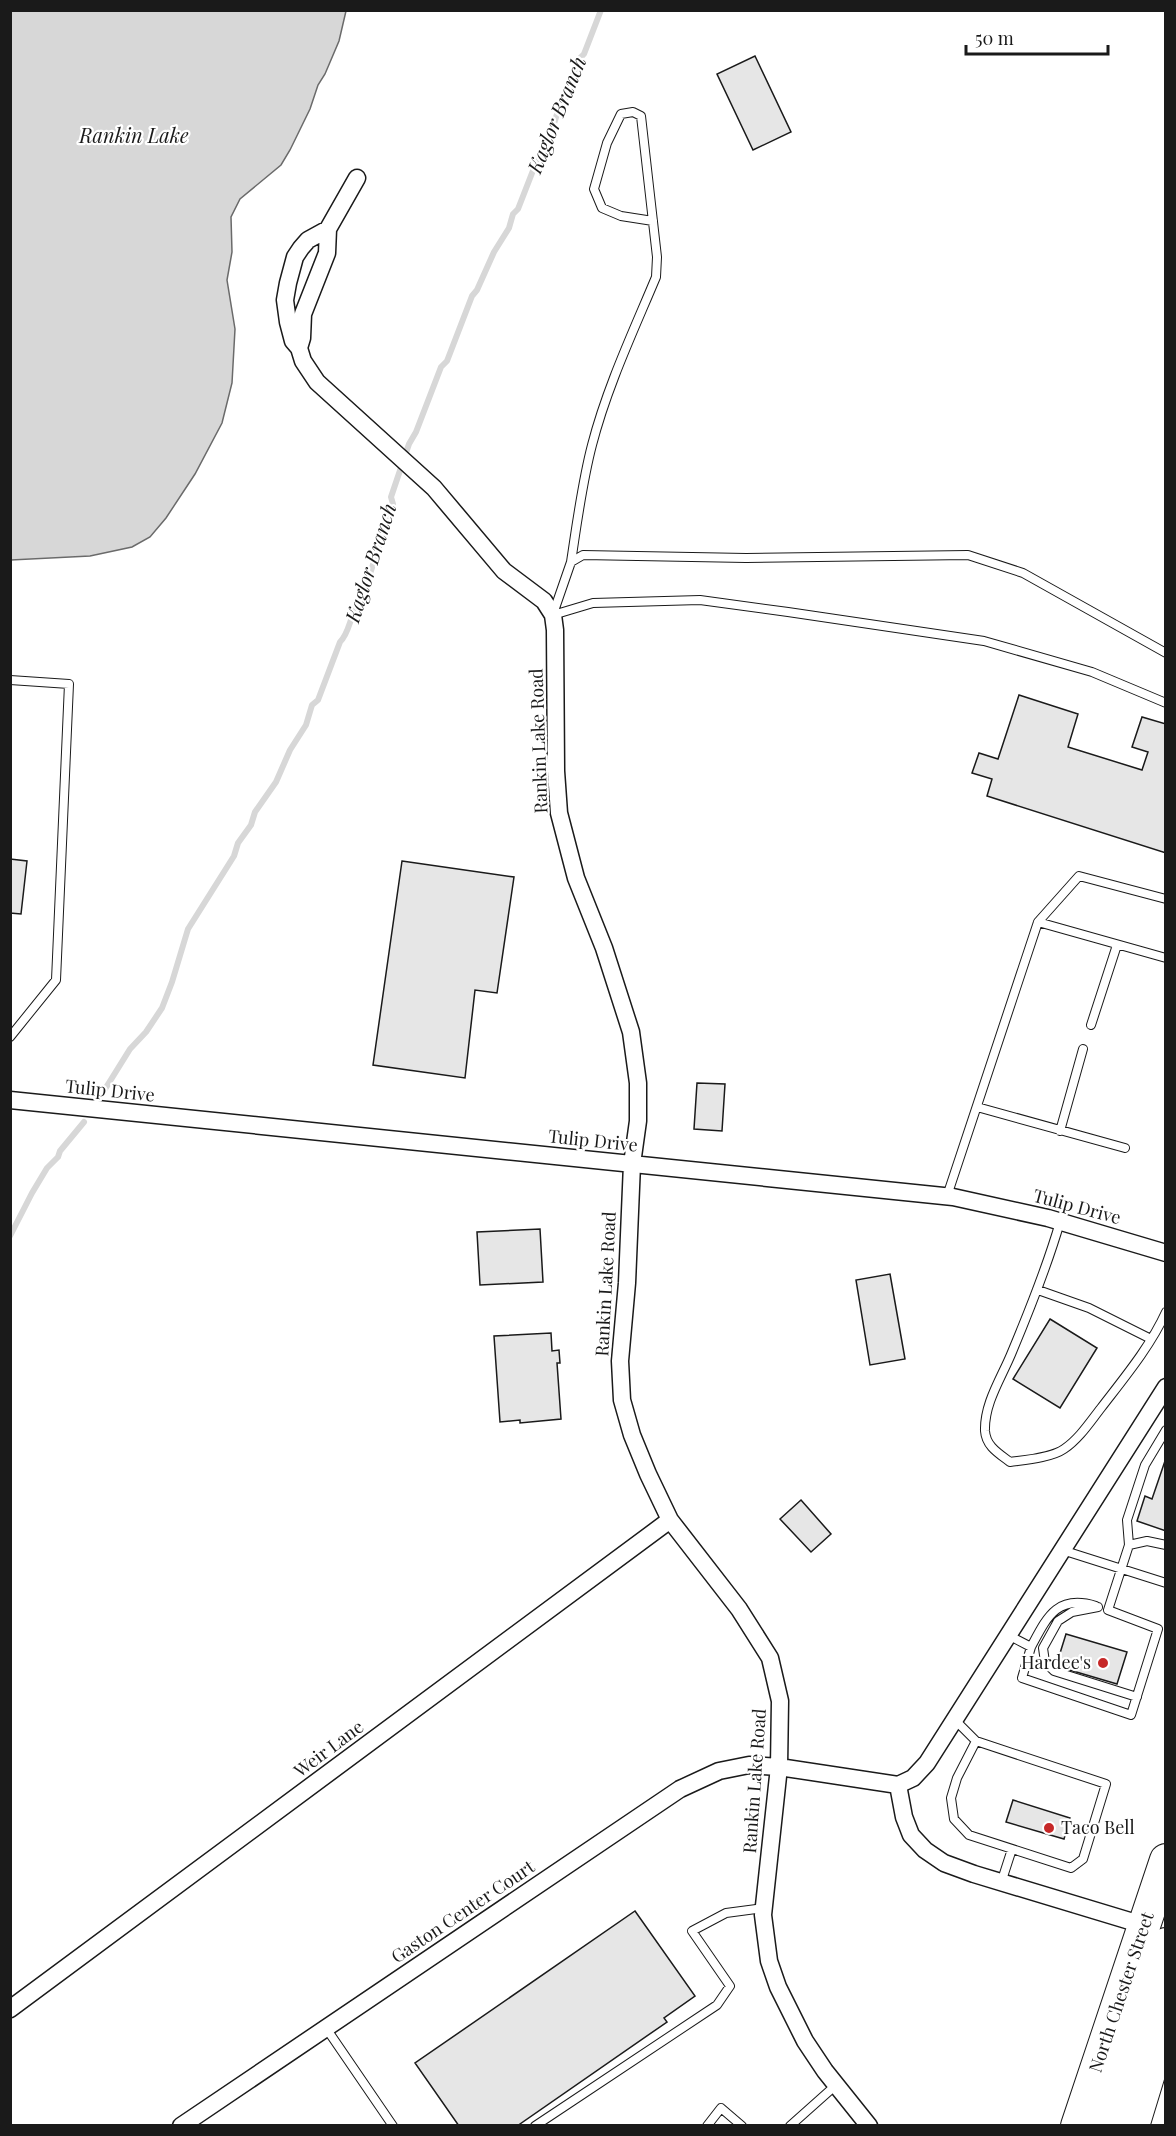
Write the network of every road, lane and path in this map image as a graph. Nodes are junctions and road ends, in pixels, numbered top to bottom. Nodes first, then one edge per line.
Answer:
1 (357, 178) dead end
2 (653, 220) junction
3 (328, 230) junction
4 (298, 348) junction
5 (571, 562) junction
6 (553, 615) junction
7 (1166, 653) edge
8 (10, 680) edge
9 (1166, 703) edge
10 (1166, 899) edge
11 (1038, 922) junction
12 (1117, 945) junction
13 (1166, 958) edge
14 (1091, 1025) dead end
15 (10, 1037) edge
16 (1083, 1048) dead end
17 (10, 1100) edge
18 (977, 1107) junction
19 (1060, 1131) junction
20 (1125, 1148) dead end
21 (632, 1164) junction
22 (947, 1196) junction
23 (1060, 1222) junction
24 (1166, 1253) edge
25 (1038, 1290) junction
26 (1166, 1312) edge
27 (1151, 1339) junction
28 (1166, 1388) edge
29 (1166, 1430) edge
30 (670, 1520) junction
31 (1129, 1545) junction
32 (1166, 1545) edge
33 (1062, 1550) junction
34 (1122, 1569) junction
35 (1166, 1583) edge
36 (1098, 1607) junction
37 (1108, 1610) junction
38 (1008, 1635) junction
39 (1031, 1647) junction
40 (1137, 1697) junction
41 (955, 1720) junction
42 (976, 1741) junction
43 (779, 1767) junction
44 (898, 1785) junction
45 (1012, 1850) junction
46 (1166, 1860) edge
47 (1001, 1883) junction
48 (764, 1908) junction
49 (1154, 1934) edge
50 (10, 2009) edge
51 (1166, 2019) edge
52 (326, 2028) junction
53 (836, 2085) junction
54 (181, 2126) edge
55 (393, 2126) edge
56 (535, 2126) edge
57 (707, 2126) edge
58 (742, 2126) edge
59 (790, 2126) edge
60 (869, 2126) edge
61 (1077, 2126) edge
62 (1108, 2126) edge
63 (1133, 2126) edge

1 - 3 street
2 - 2 lane
2 - 5 lane
3 - 4 street
3 - 4 street
4 - 6 street
5 - 6 lane
5 - 7 lane
6 - 9 lane
6 - 21 street, Rankin Lake Road
8 - 15 lane
10 - 11 lane
11 - 12 lane
11 - 18 lane
12 - 13 lane
12 - 14 lane
16 - 19 lane
17 - 21 street, Tulip Drive
18 - 19 lane
18 - 22 lane
19 - 20 lane
21 - 22 street, Tulip Drive
21 - 30 street, Rankin Lake Road
22 - 23 street, Tulip Drive
23 - 24 street, Tulip Drive
23 - 25 lane
25 - 27 lane
25 - 27 lane
26 - 27 lane
28 - 33 street
29 - 31 lane
30 - 43 street, Rankin Lake Road
30 - 50 street, Weir Lane
31 - 32 lane
31 - 34 lane
33 - 34 lane
33 - 38 street
34 - 35 lane
34 - 37 lane
36 - 37 lane
36 - 39 lane
36 - 40 lane
37 - 40 lane
38 - 39 lane
38 - 41 street
39 - 40 lane
41 - 42 lane
41 - 44 street
42 - 45 lane
42 - 45 lane
43 - 44 street, Gaston Center Court
43 - 48 street, Rankin Lake Road
43 - 52 street, Gaston Center Court
44 - 47 street
45 - 47 lane
46 - 49 highway, North Chester Street
47 - 49 street
48 - 53 street, Rankin Lake Road
48 - 56 lane
49 - 61 highway, North Chester Street
49 - 62 highway
51 - 63 highway
52 - 54 street, Gaston Center Court
52 - 55 lane
53 - 59 lane
53 - 60 street, Rankin Lake Road
57 - 58 lane

